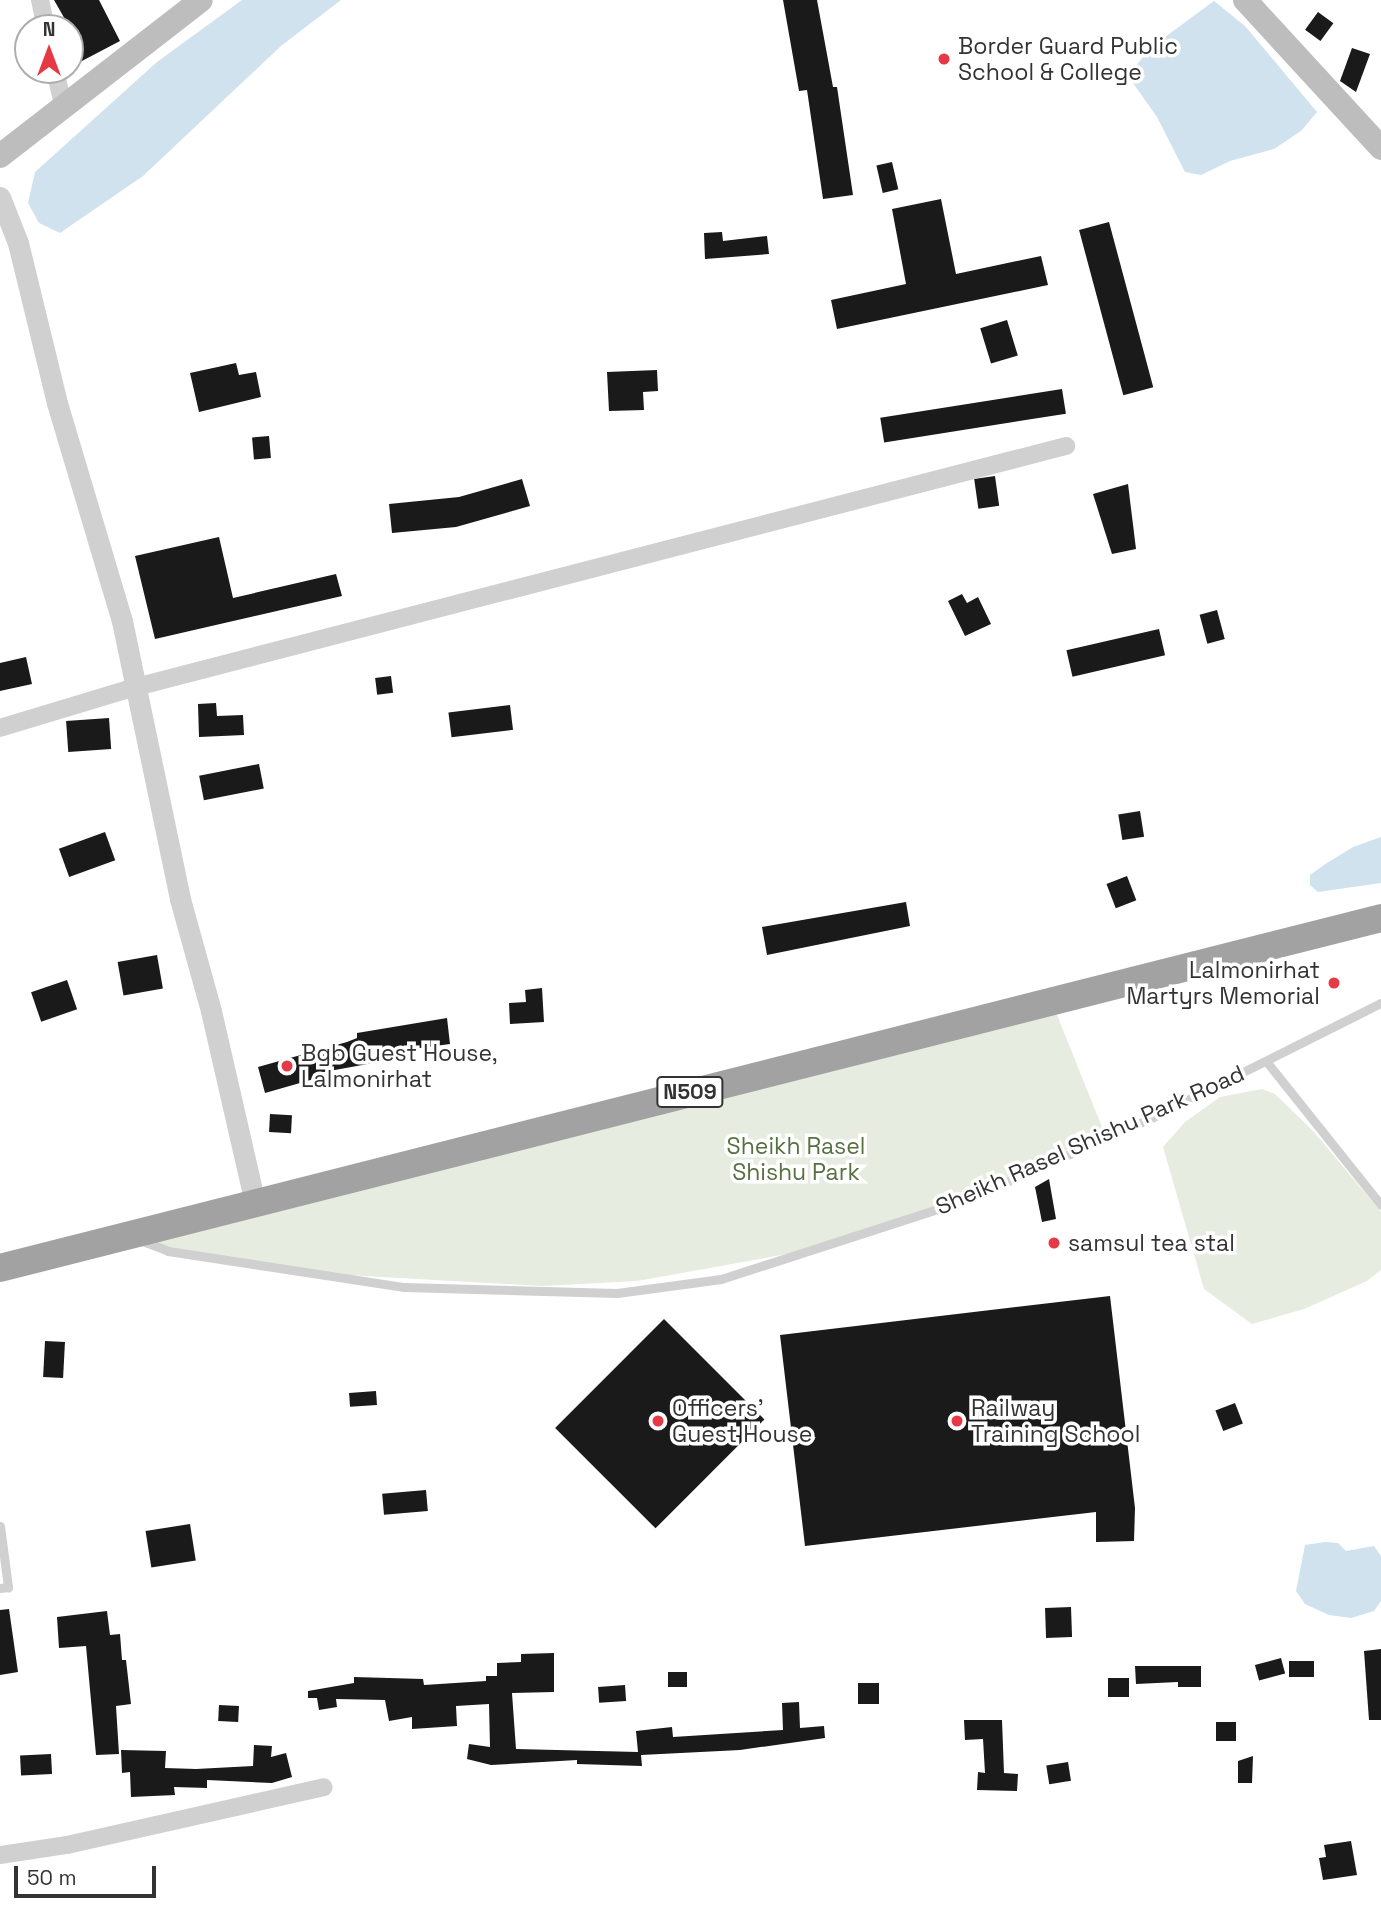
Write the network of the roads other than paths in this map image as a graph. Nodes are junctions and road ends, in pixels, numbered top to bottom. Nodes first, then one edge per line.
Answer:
1 (201, 0) edge
2 (1245, 0) edge
3 (58, 84) edge
4 (63, 106) junction
5 (1381, 148) edge
6 (0, 156) edge
7 (0, 197) edge
8 (1066, 446) dead end
9 (136, 687) junction
10 (0, 728) edge
11 (1381, 918) edge
12 (1381, 1003) edge
13 (1266, 1061) junction
14 (255, 1203) junction
15 (1381, 1206) edge
16 (128, 1235) junction
17 (0, 1268) edge
18 (0, 1526) edge
19 (0, 1588) edge
20 (324, 1787) dead end
21 (0, 1855) edge

1 - 4 main road
2 - 5 main road
3 - 4 street
4 - 6 main road
7 - 9 street
8 - 9 street
9 - 10 street
9 - 14 street
11 - 14 highway, N509
12 - 13 lane, Sheikh Rasel Shishu Park Road
13 - 15 lane
13 - 16 lane, Sheikh Rasel Shishu Park Road
14 - 16 highway, N509
16 - 17 highway, N509
18 - 19 lane
20 - 21 street

